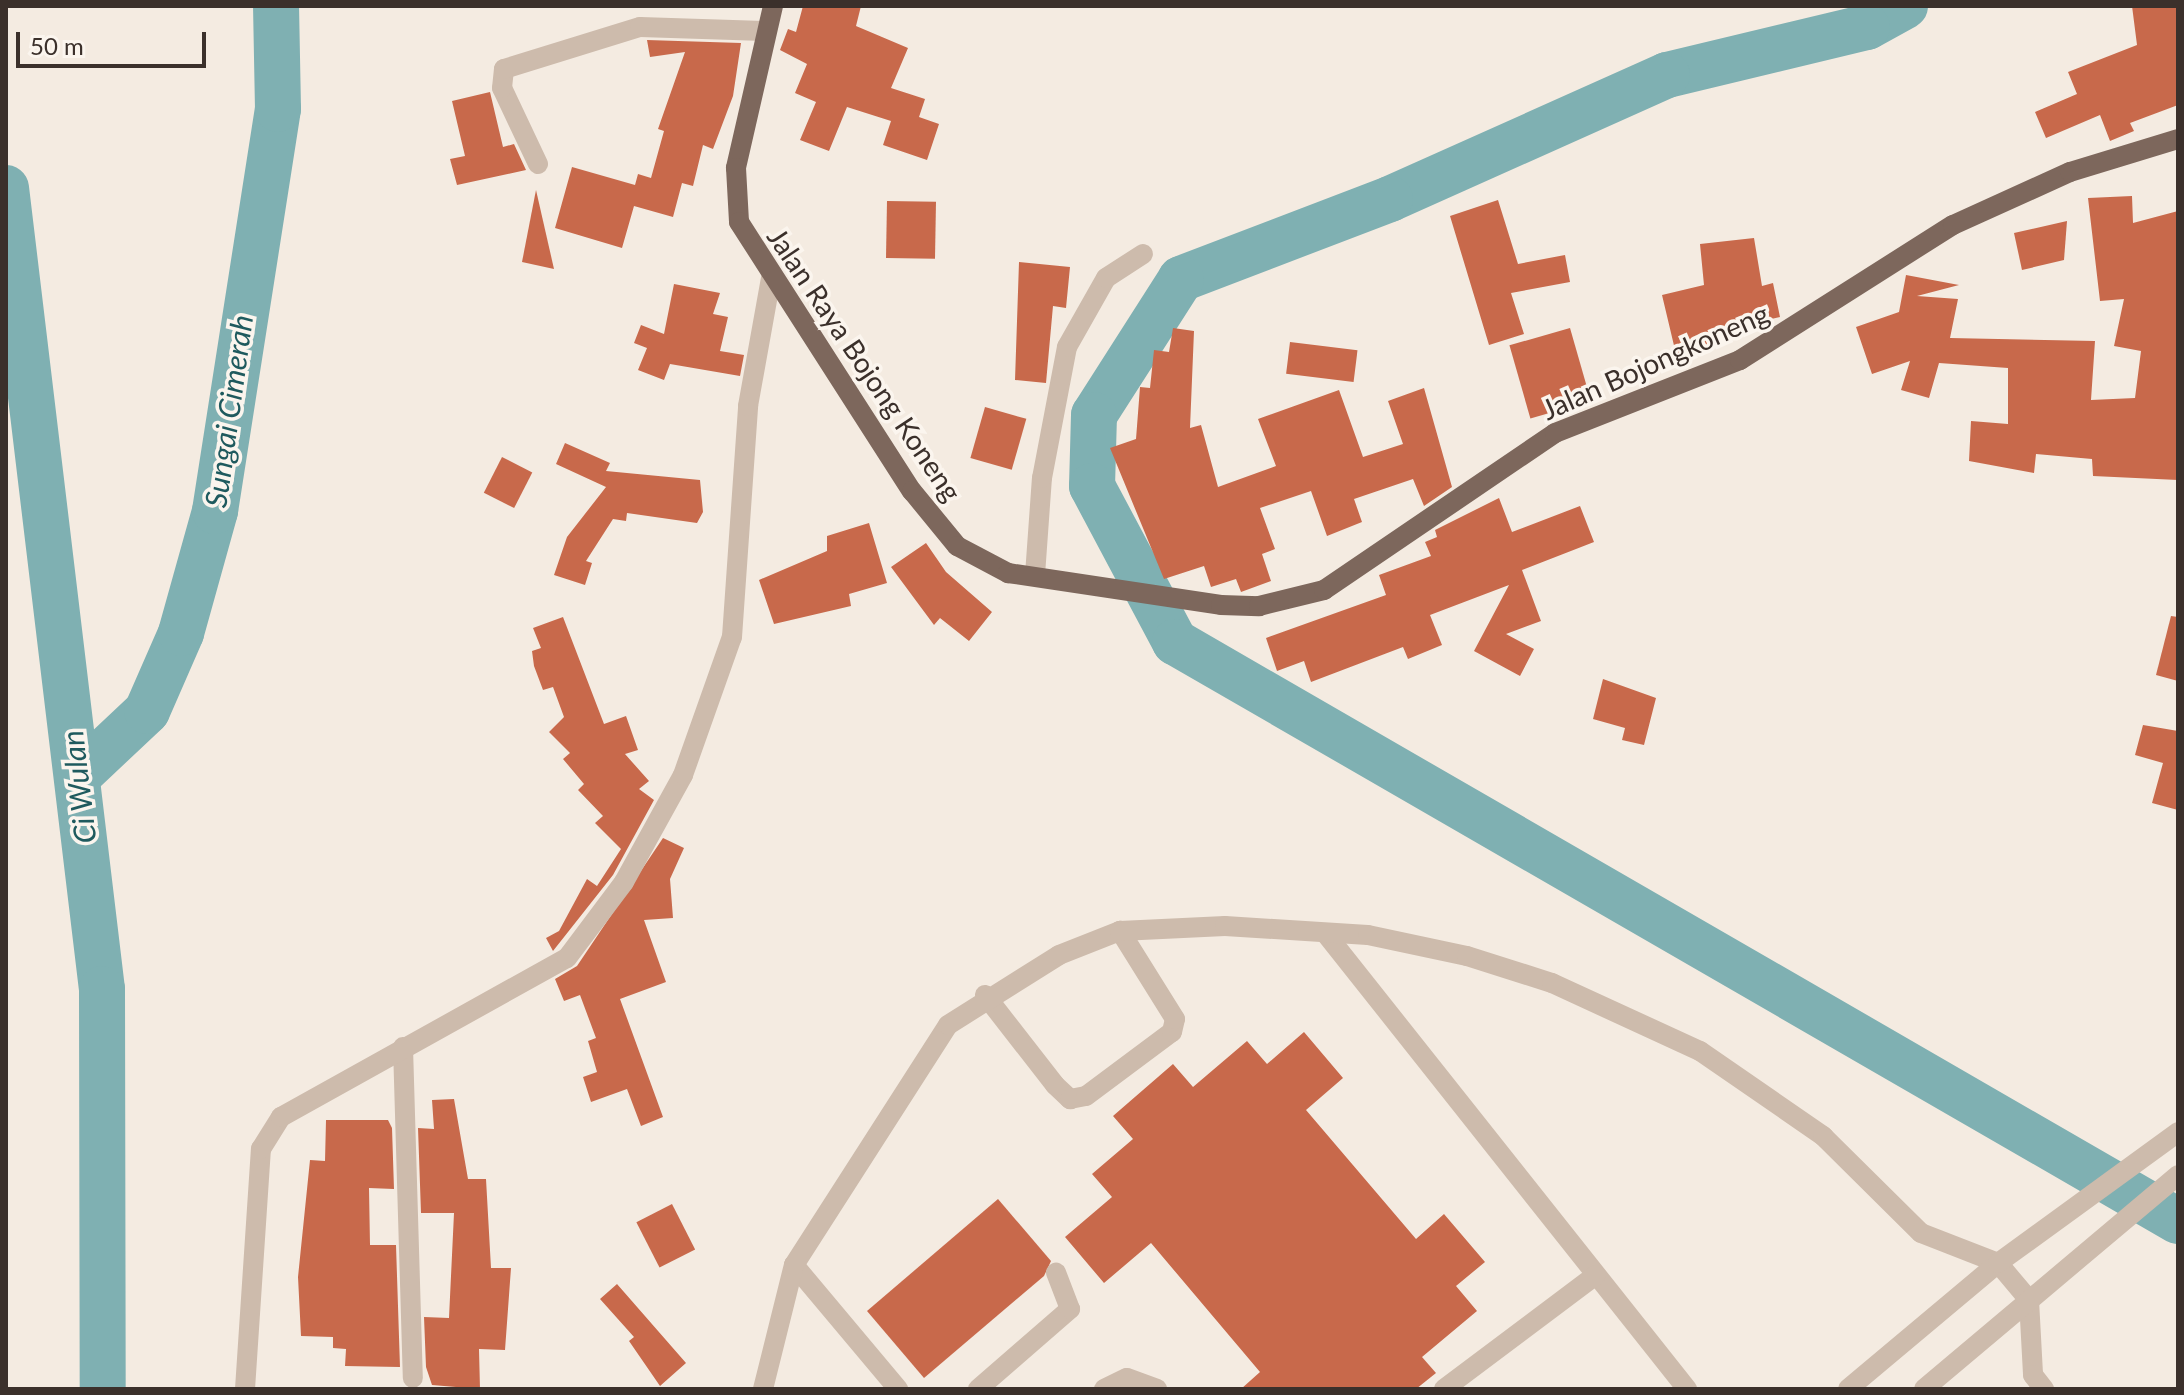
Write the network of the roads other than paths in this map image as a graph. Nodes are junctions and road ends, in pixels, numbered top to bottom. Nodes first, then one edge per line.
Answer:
1 (773, 6) edge
2 (765, 31) junction
3 (2178, 139) edge
4 (538, 164) dead end
5 (1143, 254) dead end
6 (771, 278) junction
7 (1035, 575) junction
8 (1155, 591) joint
9 (1120, 931) junction
10 (1326, 934) junction
11 (985, 995) junction
12 (403, 1047) junction
13 (2178, 1132) edge
14 (2173, 1179) edge
15 (1998, 1263) junction
16 (794, 1265) junction
17 (1056, 1273) dead end
18 (1596, 1275) junction
19 (2029, 1300) junction
20 (413, 1378) dead end
21 (245, 1389) edge
22 (763, 1389) edge
23 (898, 1389) edge
24 (978, 1389) edge
25 (1104, 1389) edge
26 (1157, 1389) edge
27 (1444, 1389) edge
28 (1687, 1389) edge
29 (1848, 1389) edge
30 (1924, 1389) edge
31 (2044, 1389) edge

1 - 2 main road, Jalan Raya Bojong Koneng
2 - 4 street
2 - 6 main road, Jalan Raya Bojong Koneng
3 - 8 main road, Jalan Bojongkoneng
5 - 7 street
6 - 7 main road, Jalan Raya Bojong Koneng
6 - 12 street
7 - 8 main road, Jalan Raya Bojong Koneng
9 - 10 street
9 - 11 street
9 - 11 street
10 - 15 street
10 - 18 street
11 - 16 street
12 - 20 street
12 - 21 street
13 - 15 street
14 - 19 street
15 - 19 street
15 - 29 street
16 - 22 street
16 - 23 street
17 - 24 street
18 - 27 street
18 - 28 street
19 - 30 street
19 - 31 street
25 - 26 street

